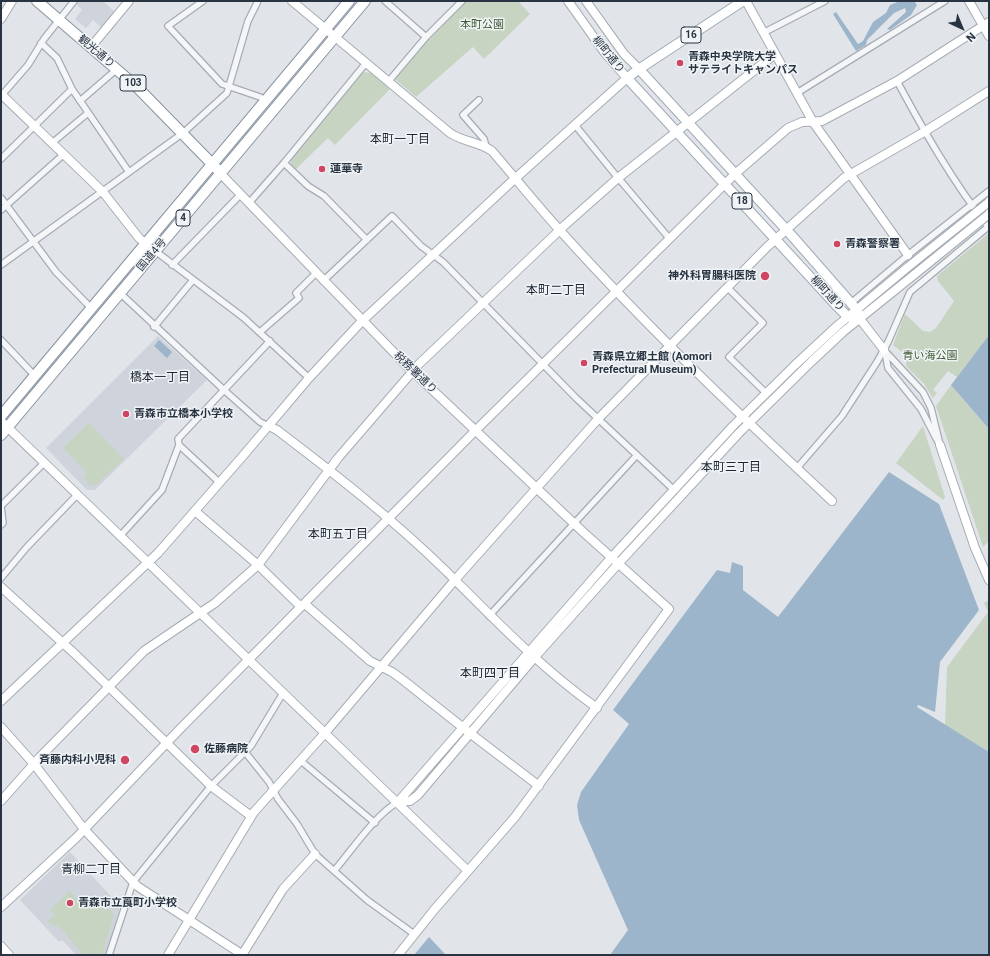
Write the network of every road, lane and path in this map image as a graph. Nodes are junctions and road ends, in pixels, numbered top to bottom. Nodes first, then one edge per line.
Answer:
1 (12, 1) edge
2 (37, 1) edge
3 (74, 1) edge
4 (129, 1) edge
5 (203, 1) edge
6 (258, 1) edge
7 (292, 1) edge
8 (349, 1) edge
9 (365, 1) edge
10 (385, 1) edge
11 (462, 1) edge
12 (568, 1) edge
13 (586, 1) edge
14 (744, 1) edge
15 (825, 1) edge
16 (945, 1) edge
17 (969, 1) edge
18 (1, 19) edge
19 (58, 20) junction
20 (986, 24) edge
21 (326, 29) junction
22 (763, 33) junction
23 (989, 36) edge
24 (335, 37) junction
25 (426, 38) junction
26 (42, 43) junction
27 (91, 48) junction
28 (775, 54) junction
29 (366, 63) junction
30 (117, 69) junction
31 (639, 70) junction
32 (627, 78) junction
33 (897, 81) junction
34 (388, 82) junction
35 (229, 86) junction
36 (72, 89) junction
37 (989, 91) edge
38 (797, 93) junction
39 (1, 94) edge
40 (479, 100) dead end
41 (80, 101) junction
42 (266, 101) junction
43 (88, 112) junction
44 (814, 122) junction
45 (688, 123) junction
46 (575, 125) junction
47 (34, 126) junction
48 (678, 131) junction
49 (924, 132) junction
50 (183, 133) junction
51 (52, 143) junction
52 (486, 146) junction
53 (64, 154) junction
54 (1, 159) edge
55 (284, 163) junction
56 (213, 165) junction
57 (129, 172) junction
58 (221, 174) junction
59 (735, 174) junction
60 (851, 174) junction
61 (515, 178) junction
62 (618, 178) junction
63 (726, 183) junction
64 (989, 191) edge
65 (102, 192) junction
66 (241, 194) junction
67 (1, 198) edge
68 (989, 202) edge
69 (249, 203) junction
70 (971, 204) junction
71 (7, 205) junction
72 (1, 210) edge
73 (989, 214) edge
74 (989, 227) edge
75 (559, 229) junction
76 (786, 230) junction
77 (669, 238) junction
78 (776, 238) junction
79 (367, 240) junction
80 (32, 241) junction
81 (146, 244) junction
82 (155, 251) junction
83 (433, 254) junction
84 (908, 255) junction
85 (1, 265) edge
86 (172, 265) junction
87 (316, 273) junction
88 (194, 280) junction
89 (323, 281) junction
90 (727, 287) junction
91 (616, 290) junction
92 (120, 293) junction
93 (482, 303) junction
94 (92, 309) junction
95 (856, 311) junction
96 (848, 317) junction
97 (362, 320) junction
98 (154, 327) junction
99 (260, 332) junction
100 (1, 340) edge
101 (270, 341) junction
102 (670, 344) junction
103 (885, 351) junction
104 (542, 364) junction
105 (412, 370) junction
106 (35, 376) junction
107 (309, 378) junction
108 (224, 390) junction
109 (766, 393) junction
110 (1, 416) edge
111 (743, 416) junction
112 (598, 419) junction
113 (749, 423) junction
114 (269, 426) junction
115 (3, 428) edge
116 (475, 431) junction
117 (179, 445) junction
118 (940, 445) junction
119 (637, 456) junction
120 (44, 463) junction
121 (797, 468) junction
122 (330, 469) junction
123 (220, 483) junction
124 (536, 489) junction
125 (673, 489) junction
126 (77, 495) junction
127 (832, 501) dead end
128 (196, 511) junction
129 (388, 520) junction
130 (573, 524) junction
131 (1, 525) edge
132 (120, 536) junction
133 (611, 558) junction
134 (147, 564) junction
135 (618, 564) junction
136 (258, 565) junction
137 (1, 578) edge
138 (989, 580) edge
139 (454, 581) junction
140 (2, 589) edge
141 (303, 606) junction
142 (201, 613) junction
143 (489, 616) junction
144 (63, 643) junction
145 (528, 652) junction
146 (534, 658) junction
147 (249, 659) junction
148 (382, 668) junction
149 (108, 686) junction
150 (284, 693) junction
151 (1, 701) edge
152 (597, 708) junction
153 (1, 727) edge
154 (463, 728) junction
155 (325, 733) junction
156 (471, 734) junction
157 (167, 742) junction
158 (245, 752) junction
159 (301, 761) junction
160 (34, 764) junction
161 (211, 786) junction
162 (539, 786) junction
163 (274, 791) junction
164 (1, 801) edge
165 (398, 802) junction
166 (251, 816) junction
167 (375, 823) junction
168 (84, 829) junction
169 (315, 854) junction
170 (334, 871) junction
171 (468, 871) junction
172 (133, 882) junction
173 (1, 907) edge
174 (188, 921) junction
175 (414, 934) junction
176 (1, 946) edge
177 (10, 955) edge
178 (109, 955) edge
179 (168, 955) edge
180 (242, 955) edge
181 (398, 955) edge

1 - 18 street
2 - 19 highway, 観光通り / 103
3 - 19 street
4 - 27 street
5 - 35 street
6 - 35 street
7 - 21 street
8 - 21 highway, 国道4号 / 4
9 - 24 highway, 国道4号 / 4
10 - 25 street
11 - 25 street
12 - 32 street, 柳町通り
13 - 31 street, 柳町通り
14 - 22 street
14 - 31 main road, 16
15 - 22 street
16 - 38 street
17 - 20 street
19 - 26 street
19 - 27 highway, 観光通り / 103
20 - 23 street
20 - 33 street
21 - 24 street
21 - 42 highway, 国道4号 / 4
22 - 28 street
24 - 29 street
24 - 58 highway, 国道4号 / 4
25 - 34 street
26 - 36 street
26 - 39 street
27 - 30 highway, 観光通り / 103
28 - 38 street
28 - 45 street
29 - 34 street
29 - 55 street
30 - 41 street
30 - 50 highway, 観光通り / 103
31 - 32 main road, 16
31 - 45 main road, 柳町通り / 18
32 - 46 street
32 - 48 main road, 柳町通り / 18
33 - 44 street
33 - 49 street
34 - 52 street
35 - 42 street
35 - 50 street
36 - 41 street
36 - 47 street
37 - 49 street
38 - 44 street
39 - 47 street
40 - 52 street
41 - 43 street
42 - 56 highway, 国道4号 / 4
43 - 51 street
43 - 57 street
44 - 59 street
44 - 60 street
45 - 48 street
45 - 59 main road, 柳町通り / 18
46 - 61 street
46 - 62 street
47 - 51 street
47 - 54 street
48 - 62 street
48 - 63 main road, 柳町通り / 18
49 - 60 street
49 - 70 street
50 - 56 highway, 観光通り / 103
50 - 57 street
51 - 53 street
52 - 61 street
53 - 65 street
53 - 71 street
55 - 69 street
55 - 79 street
56 - 58 highway, 観光通り / 103
56 - 81 highway, 国道4号 / 4
57 - 65 street
58 - 66 street, 税務署通り
58 - 82 highway, 国道4号 / 4
59 - 63 street
59 - 76 main road, 柳町通り / 18
60 - 76 street
60 - 84 street
61 - 75 street
61 - 83 street
62 - 75 street
62 - 77 street
63 - 77 street
63 - 78 main road, 柳町通り / 18
64 - 70 street
65 - 80 street
65 - 81 street
66 - 69 street, 税務署通り
66 - 86 street
67 - 71 street
68 - 95 street, bridge
69 - 87 street, 税務署通り
70 - 74 street
70 - 84 street
71 - 72 street
71 - 80 street
73 - 95 street, bridge
74 - 103 street
75 - 91 street
75 - 93 street
76 - 78 street
76 - 95 main road, 柳町通り / 18
77 - 91 street
78 - 90 street
78 - 96 main road, 柳町通り / 18
79 - 83 street
79 - 89 street
80 - 85 street
80 - 94 street
81 - 82 street
81 - 94 highway, 国道4号 / 4
82 - 86 street
82 - 92 highway, 国道4号 / 4
83 - 93 street
83 - 97 street
84 - 95 street
86 - 88 street
87 - 89 street, 税務署通り
87 - 99 street
88 - 98 street
88 - 99 street
89 - 97 street, 税務署通り
90 - 102 street
90 - 109 street
91 - 102 street
91 - 104 street
92 - 98 street
92 - 115 highway, 国道4号 / 4
93 - 104 street
93 - 105 street
94 - 106 highway, 国道4号 / 4
95 - 96 main road, 柳町通り
95 - 103 street
95 - 113 street
96 - 109 street
97 - 105 street, 税務署通り
97 - 107 street
98 - 108 street
99 - 101 street
100 - 106 street
101 - 107 street
101 - 108 street
102 - 111 street
102 - 112 street
103 - 118 street
103 - 118 street
103 - 121 street
104 - 112 street
104 - 116 street
105 - 116 street, 税務署通り
105 - 122 street
106 - 110 highway, 国道4号 / 4
107 - 114 street
108 - 114 street
108 - 117 street
109 - 111 street
111 - 113 street
111 - 125 street
112 - 119 street
112 - 124 street
113 - 121 street
113 - 135 street
114 - 122 street
114 - 123 street
115 - 120 street
116 - 124 street, 税務署通り
116 - 129 street
117 - 123 street
117 - 132 street
118 - 138 street
119 - 125 street
119 - 130 street
120 - 126 street
120 - 131 street
121 - 127 street
122 - 129 street
122 - 136 street
123 - 128 street
124 - 130 street, 税務署通り
124 - 139 street
125 - 133 street
126 - 132 street
126 - 137 street
128 - 134 street
128 - 136 street
129 - 139 street
129 - 141 street
130 - 133 street, 税務署通り
130 - 143 street
132 - 134 street
133 - 135 street, 税務署通り
133 - 145 street
134 - 142 street
134 - 144 street
135 - 146 street
135 - 152 street, 税務署通り
136 - 141 street
136 - 142 street
139 - 143 street
139 - 148 street
140 - 144 street
141 - 147 street
141 - 148 street
142 - 147 street
142 - 149 street
143 - 145 street
144 - 149 street
144 - 151 street
145 - 146 street
145 - 154 street
146 - 152 street
146 - 156 street
147 - 150 street
147 - 157 street
148 - 154 street
148 - 155 street
149 - 157 street
149 - 160 street
150 - 155 street
150 - 158 street
152 - 162 street
153 - 160 street
154 - 156 street
154 - 165 street
155 - 159 street
155 - 165 street
156 - 162 street
156 - 165 street
157 - 161 street
157 - 168 street
158 - 161 street
158 - 163 street
159 - 163 street
159 - 167 street
160 - 164 street
160 - 168 street
161 - 166 street
161 - 172 street
162 - 171 street
163 - 166 street
163 - 169 street
165 - 167 street
165 - 171 street
166 - 174 street
167 - 170 street
168 - 172 street
168 - 173 street
169 - 170 street
169 - 180 street
170 - 175 street
171 - 175 street
172 - 174 street
172 - 178 street
174 - 179 street
174 - 180 street
175 - 181 street
176 - 177 street

